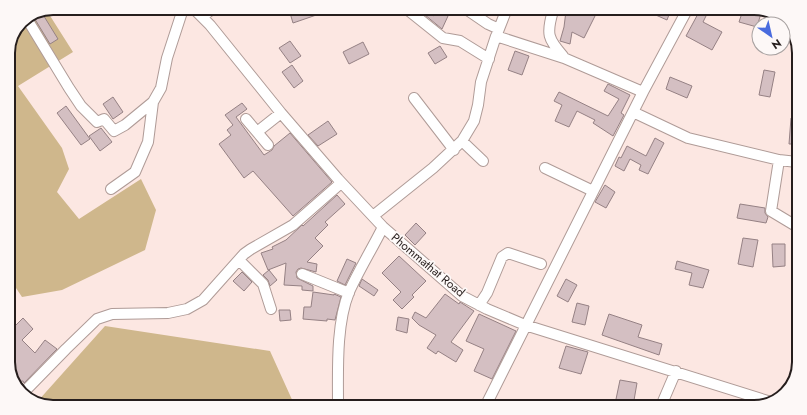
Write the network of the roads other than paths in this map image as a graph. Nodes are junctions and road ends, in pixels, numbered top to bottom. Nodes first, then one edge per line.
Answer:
1 (181, 15) edge
2 (204, 15) edge
3 (414, 15) edge
4 (475, 15) edge
5 (504, 15) edge
6 (552, 15) edge
7 (684, 15) edge
8 (202, 17) joint
9 (30, 24) edge
10 (498, 32) junction
11 (564, 58) junction
12 (489, 59) junction
13 (643, 92) junction
14 (414, 98) dead end
15 (153, 102) junction
16 (633, 112) junction
17 (281, 113) junction
18 (246, 119) dead end
19 (257, 132) junction
20 (462, 141) junction
21 (268, 145) dead end
22 (454, 150) junction
23 (779, 160) junction
24 (483, 161) dead end
25 (792, 161) edge
26 (545, 168) dead end
27 (341, 183) junction
28 (111, 189) dead end
29 (593, 190) junction
30 (373, 216) junction
31 (792, 224) edge
32 (383, 227) junction
33 (239, 260) junction
34 (541, 264) dead end
35 (302, 274) dead end
36 (349, 293) junction
37 (479, 305) junction
38 (271, 309) dead end
39 (525, 325) junction
40 (676, 371) junction
41 (27, 389) edge
42 (762, 399) edge
43 (338, 400) edge
44 (488, 400) edge
45 (664, 400) edge

1 - 15 street
2 - 8 street
3 - 12 street
4 - 10 street
5 - 10 street
6 - 11 street
7 - 13 street
8 - 17 street, Phommathat Road
9 - 15 street
10 - 11 street
10 - 12 street
11 - 13 street
12 - 20 street
13 - 16 street
14 - 22 street
15 - 28 street
16 - 23 street
16 - 29 street
17 - 19 street
17 - 27 street, Phommathat Road
18 - 19 street
19 - 21 street
20 - 22 street
20 - 24 street
22 - 30 street
23 - 25 street
23 - 31 street
26 - 29 street
27 - 30 street, Phommathat Road
27 - 33 street
29 - 39 street
30 - 32 street, Phommathat Road
32 - 36 street
32 - 37 street, Phommathat Road
33 - 38 street
33 - 41 street
34 - 37 street
35 - 36 street
36 - 43 street
37 - 39 street, Phommathat Road
39 - 40 street, Phommathat Road
39 - 44 street
40 - 42 street, Phommathat Road
40 - 45 street

